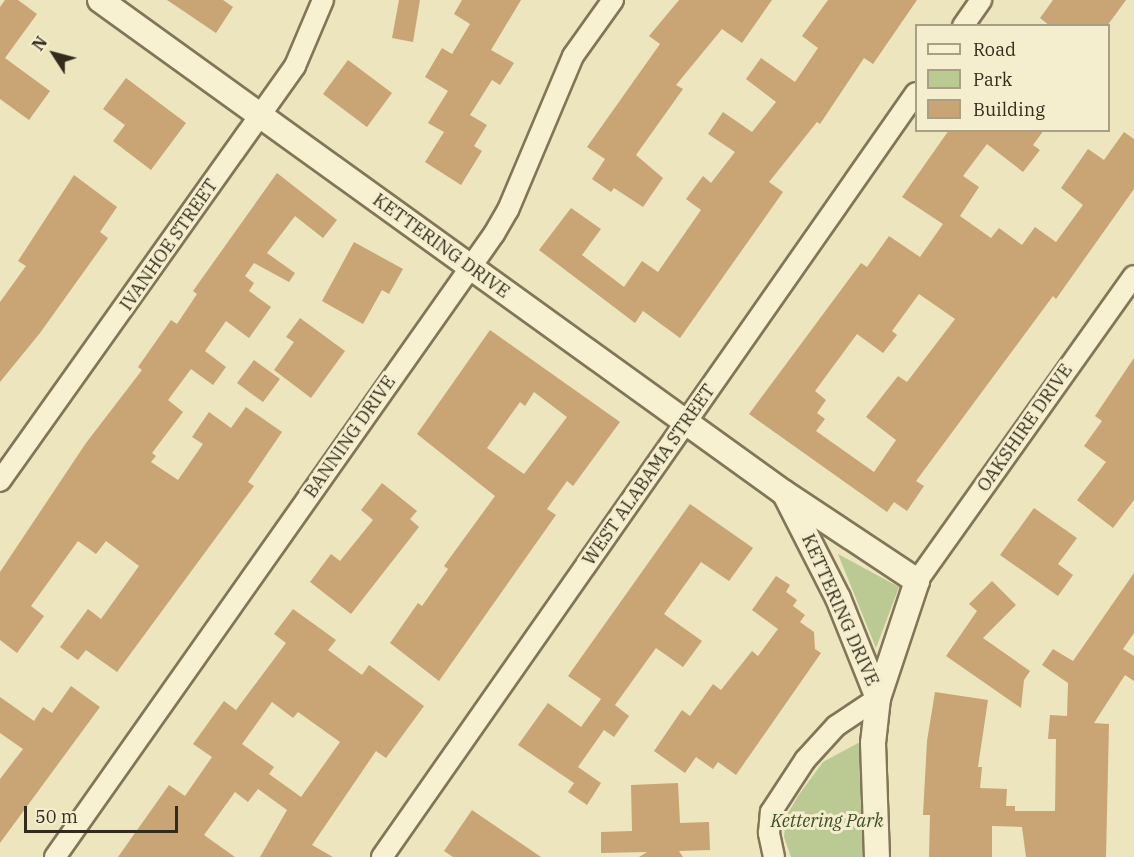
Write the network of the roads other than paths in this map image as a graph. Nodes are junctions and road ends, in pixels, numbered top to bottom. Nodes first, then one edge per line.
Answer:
1 (100, 0) edge
2 (322, 0) edge
3 (613, 0) edge
4 (981, 0) edge
5 (964, 24) edge
6 (915, 94) edge
7 (261, 115) junction
8 (470, 267) junction
9 (1134, 276) edge
10 (686, 421) junction
11 (0, 481) edge
12 (783, 492) junction
13 (917, 580) junction
14 (878, 698) junction
15 (55, 857) edge
16 (382, 857) edge
17 (774, 857) edge
18 (877, 857) edge

1 - 7 street, KETTERING DRIVE
2 - 7 street, IVANHOE STREET
3 - 8 street, BANNING DRIVE
4 - 5 street
6 - 10 street, WEST ALABAMA STREET
7 - 8 street, KETTERING DRIVE
7 - 11 street, IVANHOE STREET
8 - 10 street, KETTERING DRIVE
8 - 15 street, BANNING DRIVE
9 - 13 street, OAKSHIRE DRIVE
10 - 12 street, KETTERING DRIVE
10 - 16 street, WEST ALABAMA STREET
12 - 13 street, KETTERING DRIVE
12 - 14 street, KETTERING DRIVE
13 - 14 street, KETTERING DRIVE
14 - 17 street, KETTERING DRIVE
14 - 18 street, KETTERING DRIVE

